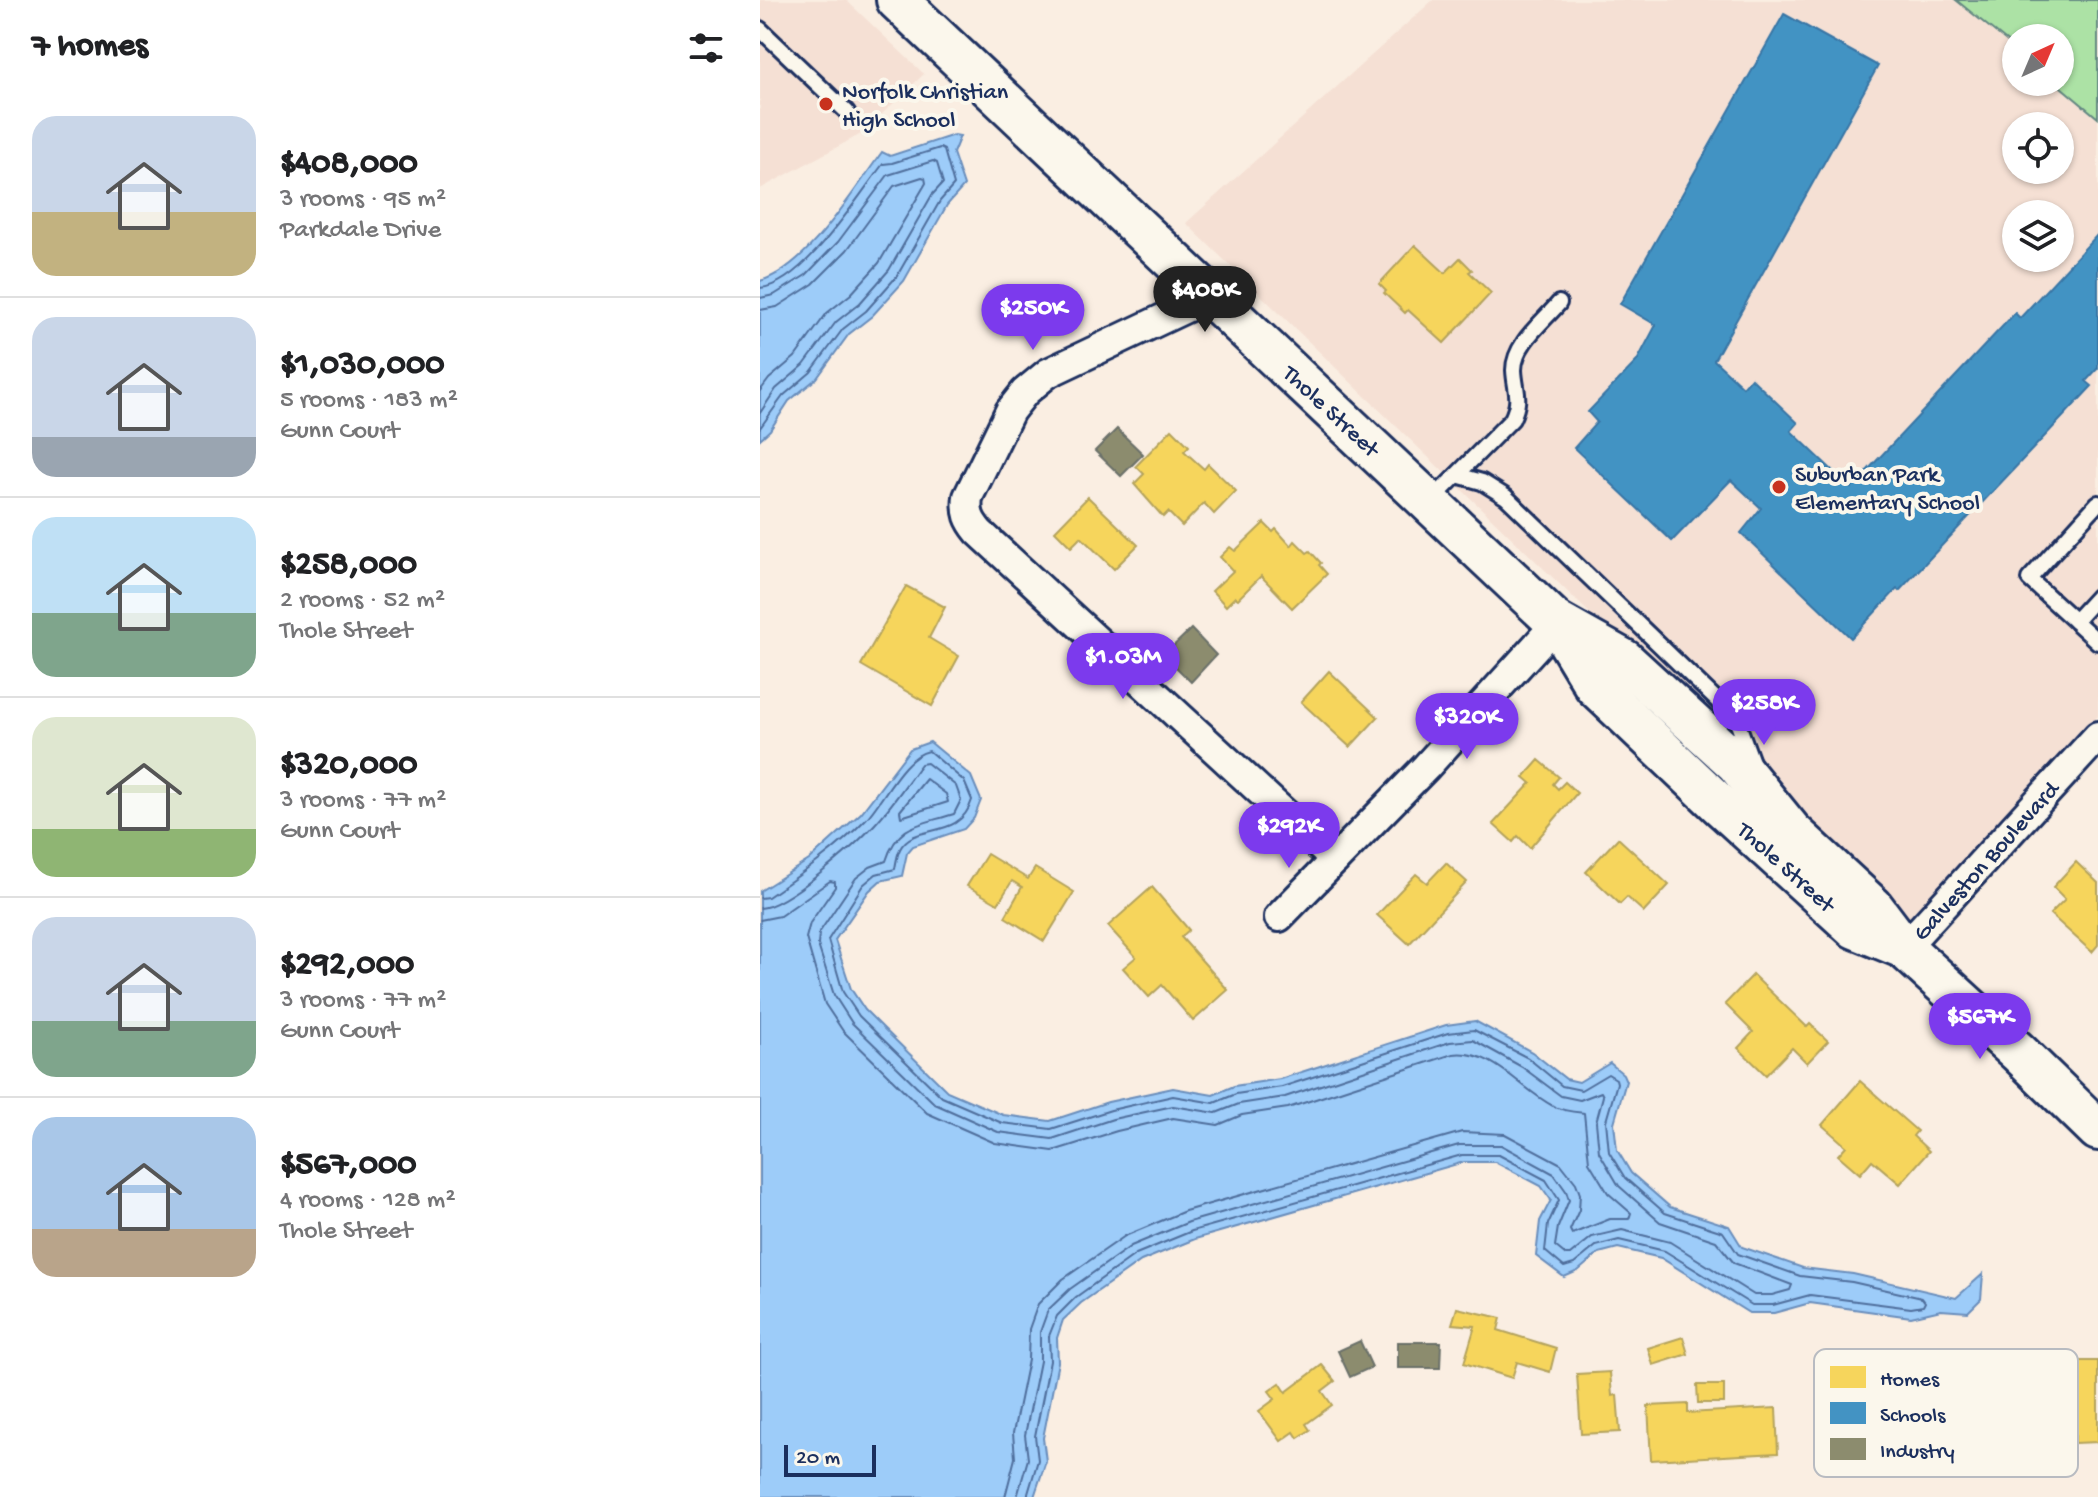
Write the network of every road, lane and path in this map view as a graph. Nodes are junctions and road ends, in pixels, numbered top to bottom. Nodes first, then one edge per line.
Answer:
1 (897, 0) edge
2 (760, 29) edge
3 (847, 112) dead end
4 (1211, 296) junction
5 (1559, 303) dead end
6 (1444, 488) junction
7 (2098, 503) edge
8 (2098, 596) edge
9 (2075, 621) junction
10 (1557, 623) junction
11 (2098, 642) edge
12 (2098, 736) edge
13 (1752, 812) junction
14 (1335, 860) junction
15 (1279, 917) dead end
16 (1904, 948) junction
17 (2098, 1130) edge

1 - 4 street, Thole Street
2 - 3 lane
4 - 6 street, Thole Street
4 - 14 street
5 - 6 lane
6 - 10 street, Thole Street
6 - 13 lane
7 - 9 lane
8 - 9 lane
9 - 11 lane
10 - 13 street, Thole Street
10 - 14 street
12 - 16 street, Galveston Boulevard
13 - 16 street, Thole Street
14 - 15 street
16 - 17 street, Thole Street

